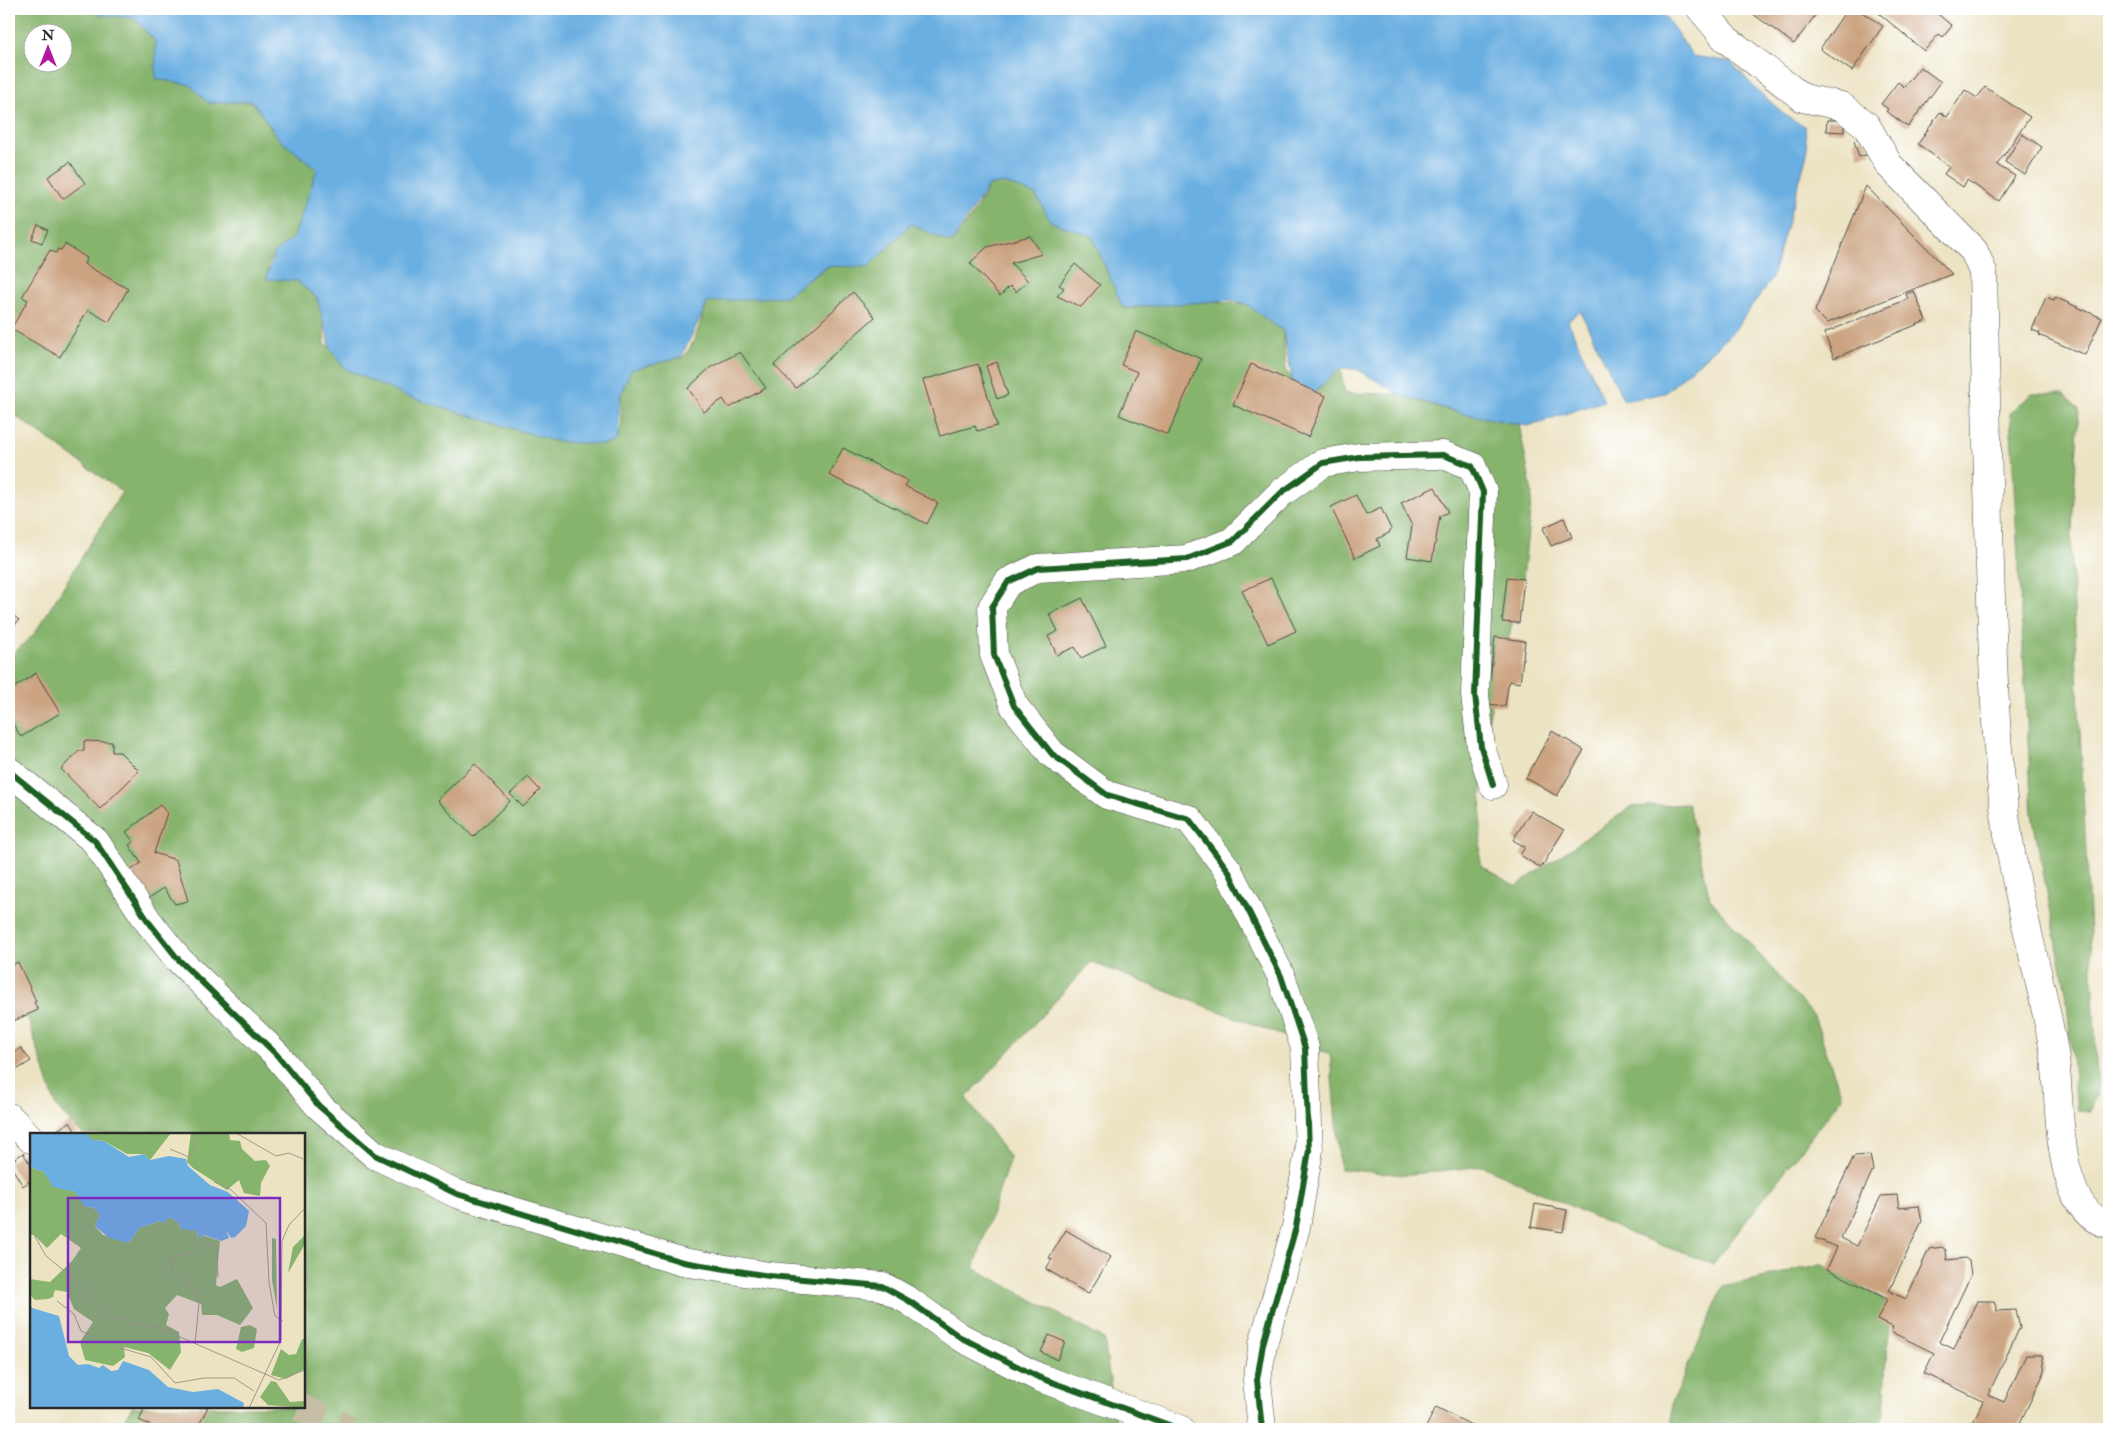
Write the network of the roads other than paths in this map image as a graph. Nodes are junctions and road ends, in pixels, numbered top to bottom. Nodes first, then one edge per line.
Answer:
1 (1700, 9) edge
2 (9, 772) edge
3 (1493, 785) dead end
4 (9, 1117) edge
5 (30, 1138) edge
6 (2109, 1224) edge
7 (1180, 1429) edge
8 (1262, 1429) edge

1 - 6 street
2 - 7 street
3 - 8 street
4 - 5 street

